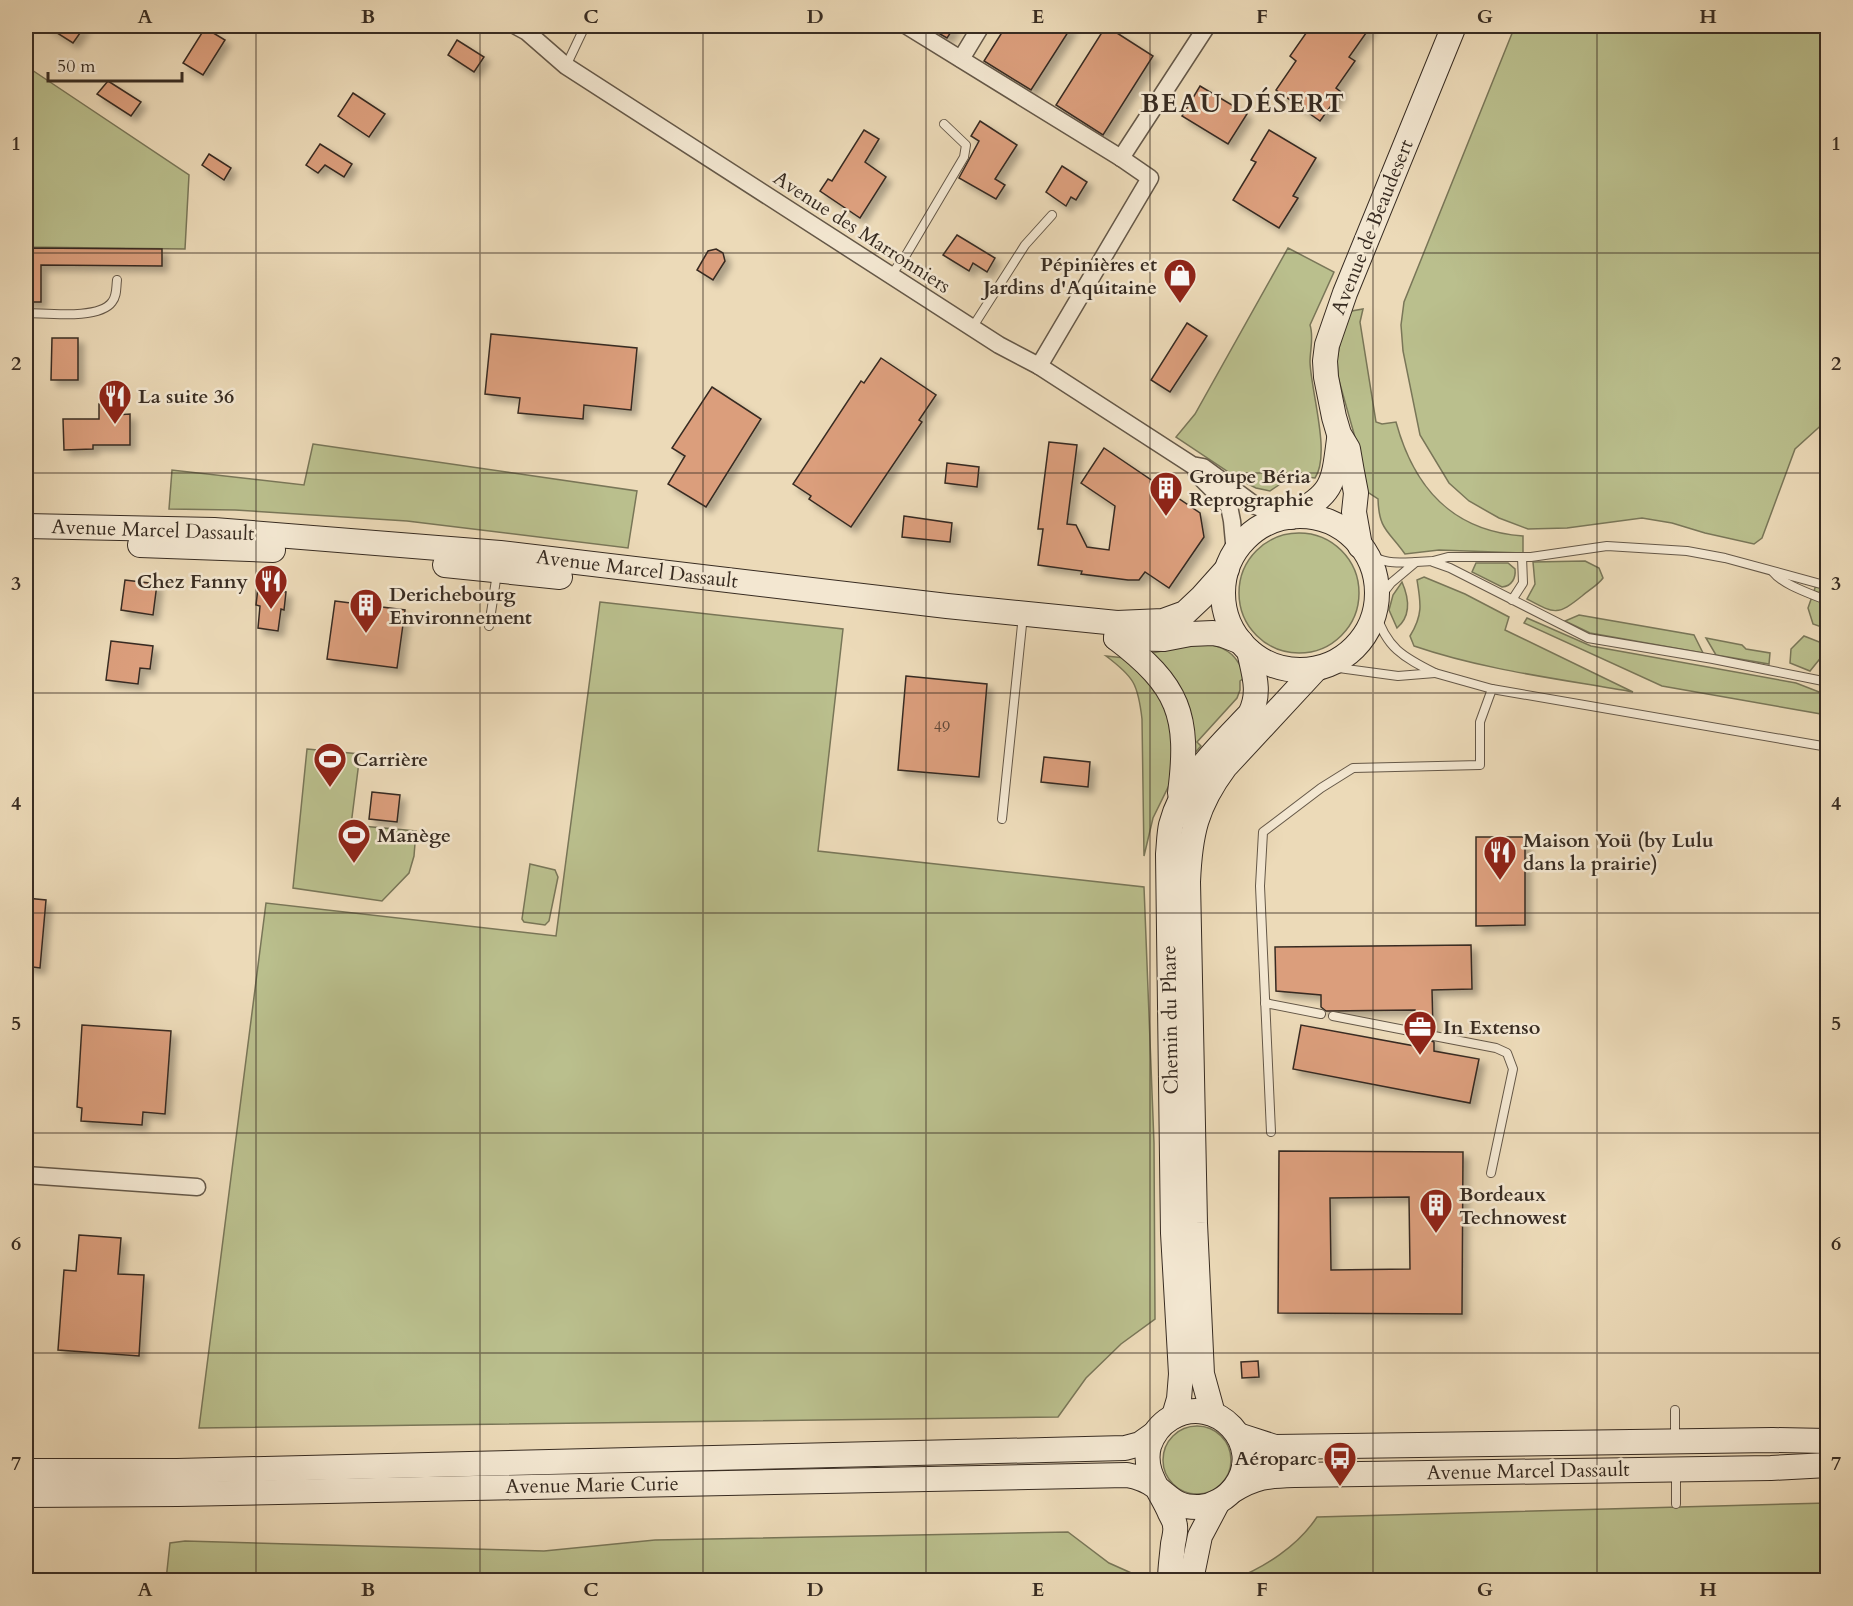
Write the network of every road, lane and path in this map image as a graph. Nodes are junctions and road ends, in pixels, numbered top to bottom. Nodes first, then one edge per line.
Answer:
1 (516, 26) edge
2 (585, 26) edge
3 (907, 26) edge
4 (981, 26) edge
5 (1207, 26) edge
6 (1455, 26) edge
7 (961, 58) junction
8 (566, 66) junction
9 (944, 124) dead end
10 (1121, 158) junction
11 (1052, 215) dead end
12 (891, 275) junction
13 (117, 280) dead end
14 (26, 313) edge
15 (972, 328) junction
16 (1039, 366) junction
17 (1339, 434) junction
18 (1192, 465) junction
19 (1288, 518) junction
20 (26, 526) edge
21 (26, 542) edge
22 (1363, 549) junction
23 (1522, 557) junction
24 (499, 561) junction
25 (1231, 561) junction
26 (1433, 561) junction
27 (1416, 562) junction
28 (1773, 571) junction
29 (1827, 586) edge
30 (1512, 600) junction
31 (1827, 601) edge
32 (1376, 606) junction
33 (1022, 621) junction
34 (489, 626) dead end
35 (1116, 638) junction
36 (1245, 647) junction
37 (1320, 668) junction
38 (1436, 673) junction
39 (1827, 682) edge
40 (1492, 689) junction
41 (1827, 747) edge
42 (1179, 802) junction
43 (1002, 819) dead end
44 (1265, 1003) junction
45 (1321, 1014) dead end
46 (1333, 1016) dead end
47 (1415, 1032) dead end
48 (1434, 1036) dead end
49 (1271, 1132) dead end
50 (1491, 1173) dead end
51 (26, 1175) edge
52 (197, 1187) dead end
53 (1675, 1410) dead end
54 (1213, 1414) junction
55 (1174, 1416) junction
56 (1154, 1434) junction
57 (1238, 1435) junction
58 (1675, 1441) junction
59 (1827, 1441) edge
60 (1827, 1465) edge
61 (1676, 1469) junction
62 (26, 1471) edge
63 (1156, 1486) junction
64 (26, 1495) edge
65 (1225, 1496) junction
66 (1676, 1504) dead end
67 (1170, 1581) edge
68 (1191, 1581) edge

1 - 8 street, Avenue des Marronniers
2 - 8 lane
3 - 7 street
4 - 7 street
5 - 10 street
6 - 17 main road, Avenue de Beaudesert
7 - 10 street
8 - 12 street, Avenue des Marronniers
9 - 12 lane
10 - 16 street
11 - 15 lane
12 - 15 street, Avenue des Marronniers
13 - 14 lane
15 - 16 street, Avenue des Marronniers
16 - 18 street, Avenue des Marronniers
17 - 19 main road
17 - 22 main road
18 - 19 street, Avenue des Marronniers
18 - 25 street, Avenue des Marronniers
19 - 22 main road
19 - 25 main road
20 - 24 main road, Avenue Marcel Dassault
21 - 24 main road, Avenue Marcel Dassault
22 - 27 lane
22 - 32 main road
23 - 26 lane
23 - 28 lane
23 - 30 lane
24 - 33 main road, Avenue Marcel Dassault
24 - 34 lane
25 - 33 main road, Avenue Marcel Dassault
25 - 36 main road
26 - 27 lane
26 - 30 lane
27 - 32 lane
28 - 29 lane
28 - 31 lane
30 - 39 lane
32 - 37 main road
32 - 38 lane
33 - 35 main road, Avenue Marcel Dassault
33 - 43 lane
35 - 36 main road, Avenue Marcel Dassault
35 - 42 main road
36 - 37 main road
36 - 42 main road, Chemin du Phare
37 - 38 lane
37 - 54 main road, Chemin du Phare
38 - 40 lane
40 - 41 lane
40 - 44 lane
42 - 55 main road, Chemin du Phare
44 - 45 lane
44 - 49 lane
46 - 47 lane
48 - 50 lane
51 - 52 street
53 - 58 lane
54 - 55 main road
54 - 57 main road
55 - 56 main road
56 - 62 main road, Avenue Marie Curie
56 - 63 main road
57 - 58 main road, Avenue Marcel Dassault
57 - 65 main road
58 - 59 main road, Avenue Marcel Dassault
60 - 61 main road, Avenue Marcel Dassault
61 - 65 main road, Avenue Marcel Dassault
61 - 66 lane
63 - 64 main road, Avenue Marie Curie
63 - 65 main road
63 - 67 main road
65 - 68 main road

